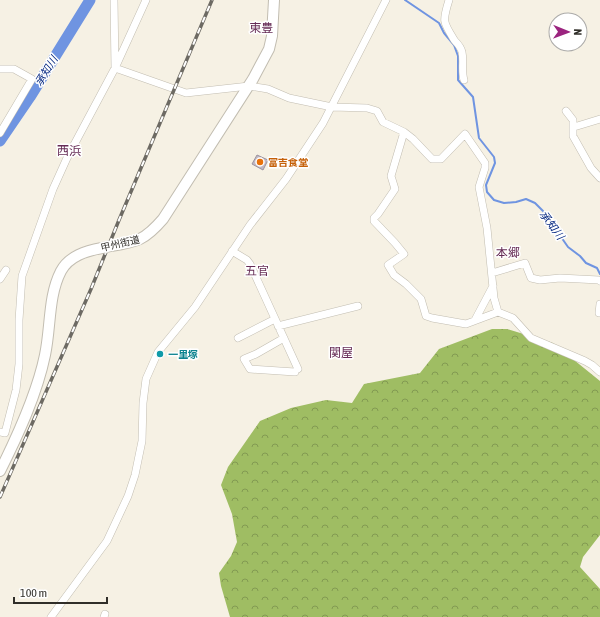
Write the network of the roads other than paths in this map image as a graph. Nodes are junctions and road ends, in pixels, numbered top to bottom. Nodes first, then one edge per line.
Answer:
1 (114, 0) edge
2 (146, 0) edge
3 (274, 0) edge
4 (386, 0) edge
5 (449, 0) edge
6 (115, 68) junction
7 (0, 69) edge
8 (464, 80) dead end
9 (249, 86) junction
10 (332, 107) junction
11 (566, 111) dead end
12 (600, 119) edge
13 (574, 127) junction
14 (404, 132) junction
15 (0, 133) edge
16 (600, 178) edge
17 (232, 251) junction
18 (6, 270) dead end
19 (492, 273) junction
20 (0, 279) edge
21 (600, 282) edge
22 (493, 286) junction
23 (600, 304) edge
24 (358, 306) dead end
25 (498, 312) junction
26 (600, 313) edge
27 (275, 319) junction
28 (475, 320) junction
29 (278, 326) junction
30 (238, 338) dead end
31 (284, 338) junction
32 (600, 372) edge
33 (0, 432) edge
34 (0, 471) edge
35 (50, 617) edge

1 - 6 street
2 - 6 street
3 - 9 highway, 甲州街道
4 - 10 street
5 - 8 street
6 - 9 street
6 - 33 street
7 - 15 street
9 - 10 street
9 - 34 highway, 甲州街道
10 - 14 street
10 - 17 street
11 - 13 street
12 - 13 street
13 - 16 street
14 - 19 street
14 - 28 street
17 - 27 street
17 - 35 street
18 - 20 street
19 - 21 street
19 - 22 street
22 - 25 street
22 - 28 street
23 - 26 street
24 - 29 street
25 - 28 street
25 - 32 street
27 - 29 street
27 - 30 street
29 - 31 street
31 - 31 street

